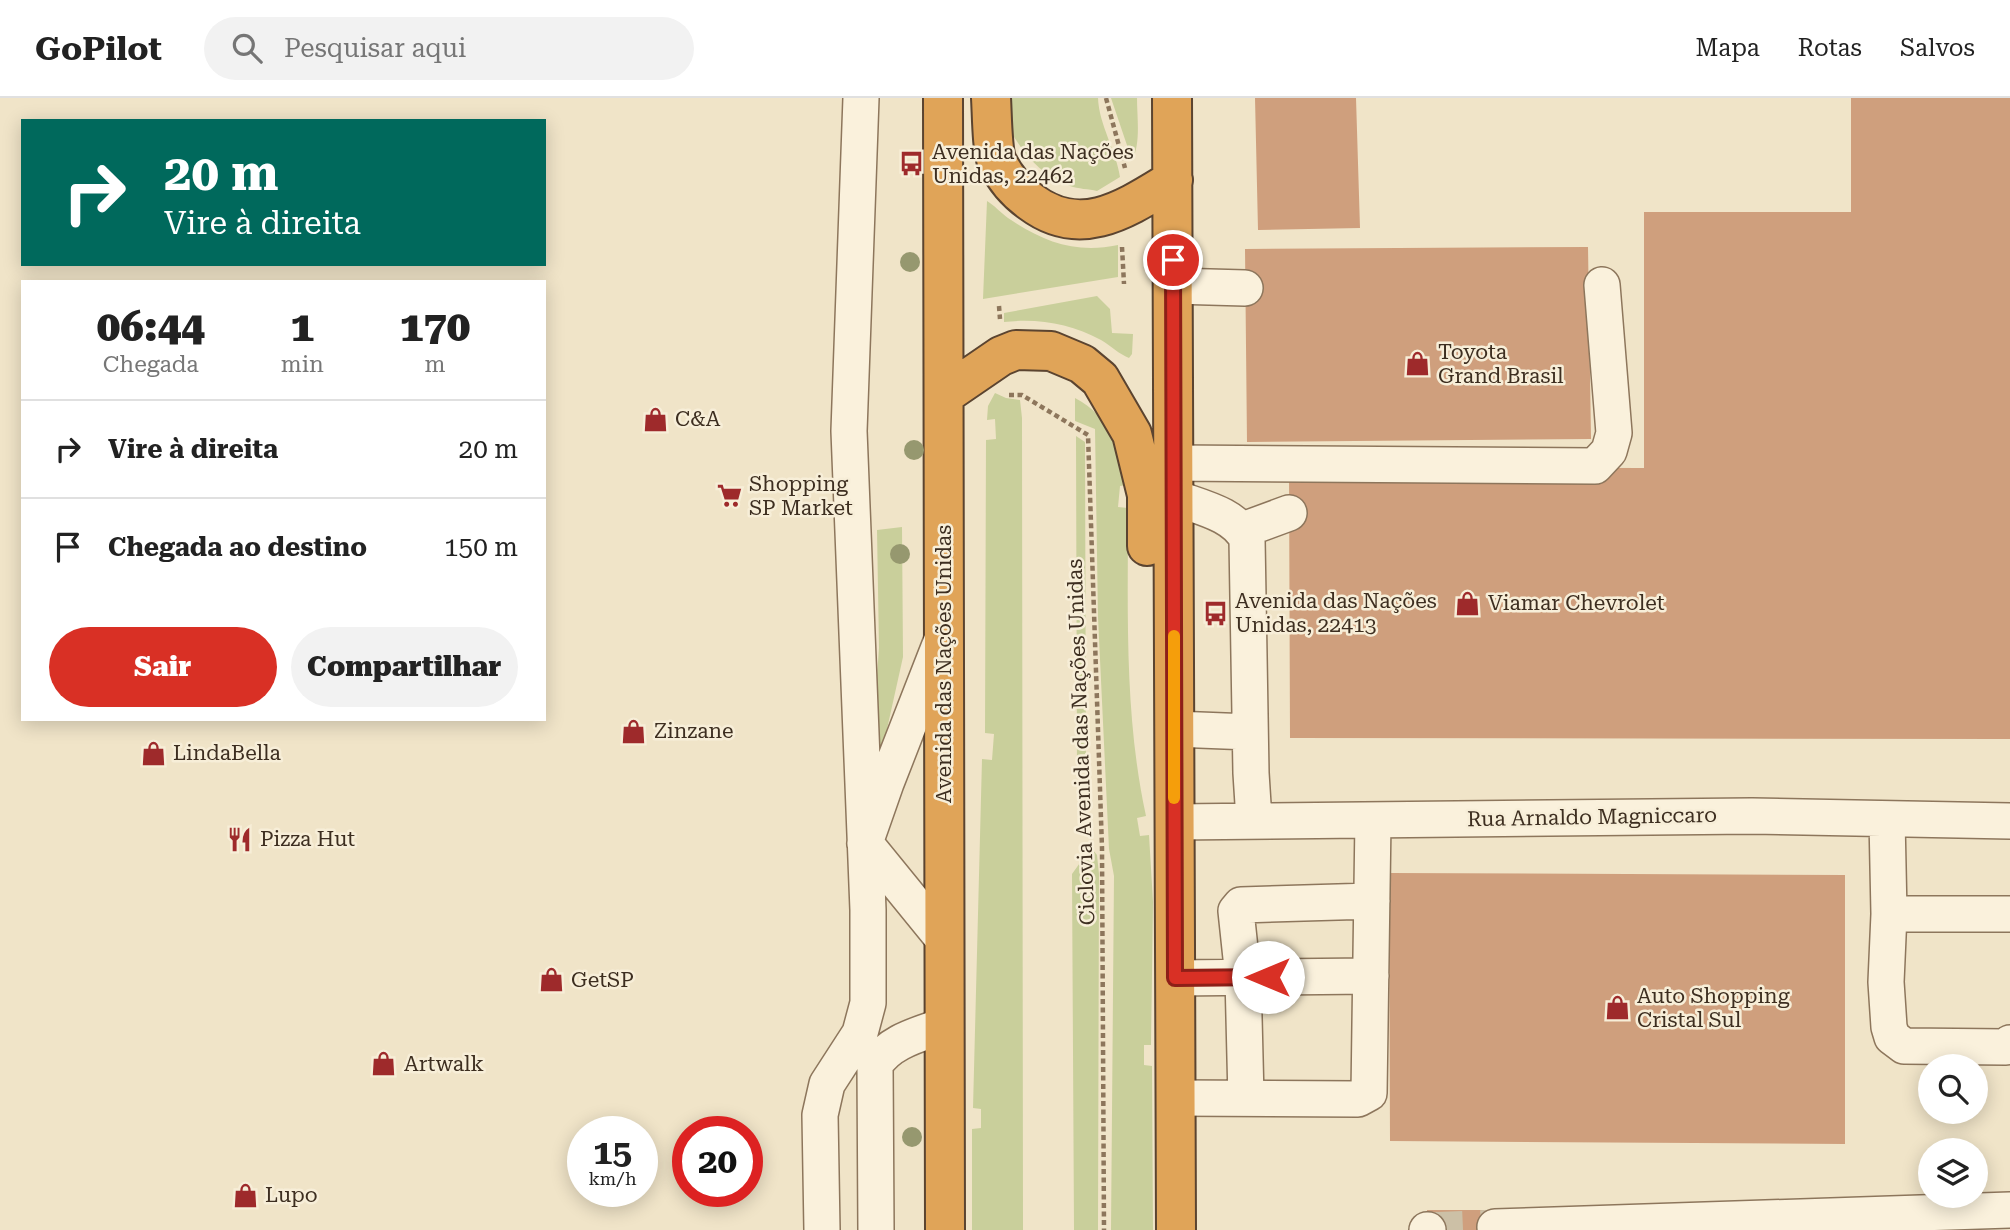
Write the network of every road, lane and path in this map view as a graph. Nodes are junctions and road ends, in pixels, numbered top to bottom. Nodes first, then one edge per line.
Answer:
1 (861, 98) edge
2 (943, 98) edge
3 (991, 98) edge
4 (1172, 98) edge
5 (1173, 180) junction
6 (1602, 285) dead end
7 (1174, 286) junction
8 (1245, 288) dead end
9 (999, 306) dead end
10 (1001, 356) junction
11 (944, 395) junction
12 (1173, 480) junction
13 (1289, 513) dead end
14 (1243, 530) junction
15 (944, 634) junction
16 (1174, 729) junction
17 (1250, 732) junction
18 (1174, 767) junction
19 (1887, 819) junction
20 (1254, 820) junction
21 (1373, 820) junction
22 (2010, 821) edge
23 (1175, 822) junction
24 (865, 843) junction
25 (1372, 901) junction
26 (1889, 914) junction
27 (2010, 914) edge
28 (944, 940) junction
29 (1371, 976) junction
30 (1243, 977) junction
31 (1175, 978) junction
32 (945, 1025) junction
33 (2010, 1043) edge
34 (1175, 1098) junction
35 (1246, 1098) junction
36 (2010, 1210) edge
37 (1495, 1227) dead end
38 (1599, 1227) edge
39 (822, 1230) edge
40 (877, 1230) edge
41 (945, 1230) edge
42 (1104, 1230) edge
43 (1176, 1230) edge

1 - 24 street
2 - 11 highway, Avenida das Nações Unidas
3 - 5 highway
4 - 5 highway
5 - 7 highway
6 - 12 street
7 - 8 street
7 - 12 highway
9 - 10 path, Ciclovia Avenida das Nações Unidas
10 - 11 highway
10 - 18 highway
10 - 42 path, Ciclovia Avenida das Nações Unidas
11 - 15 highway, Avenida das Nações Unidas
12 - 14 street
12 - 16 highway
13 - 14 street
14 - 17 street
15 - 24 street
15 - 28 highway, Avenida das Nações Unidas
16 - 17 street
16 - 18 highway
17 - 20 street
18 - 23 highway
19 - 21 street, Rua Arnaldo Magniccaro
19 - 22 street, Rua Arnaldo Magniccaro
19 - 26 street
20 - 21 street, Rua Arnaldo Magniccaro
20 - 23 street, Rua Arnaldo Magniccaro
21 - 25 street
23 - 31 highway
24 - 28 street
24 - 39 street
25 - 29 street
25 - 30 street
26 - 27 street
26 - 33 street
28 - 32 highway, Avenida das Nações Unidas
29 - 30 street
29 - 35 street
30 - 31 street
30 - 35 street
31 - 34 highway
32 - 40 street
32 - 41 highway, Avenida das Nações Unidas
34 - 35 street
34 - 43 highway
36 - 38 street
37 - 38 street

